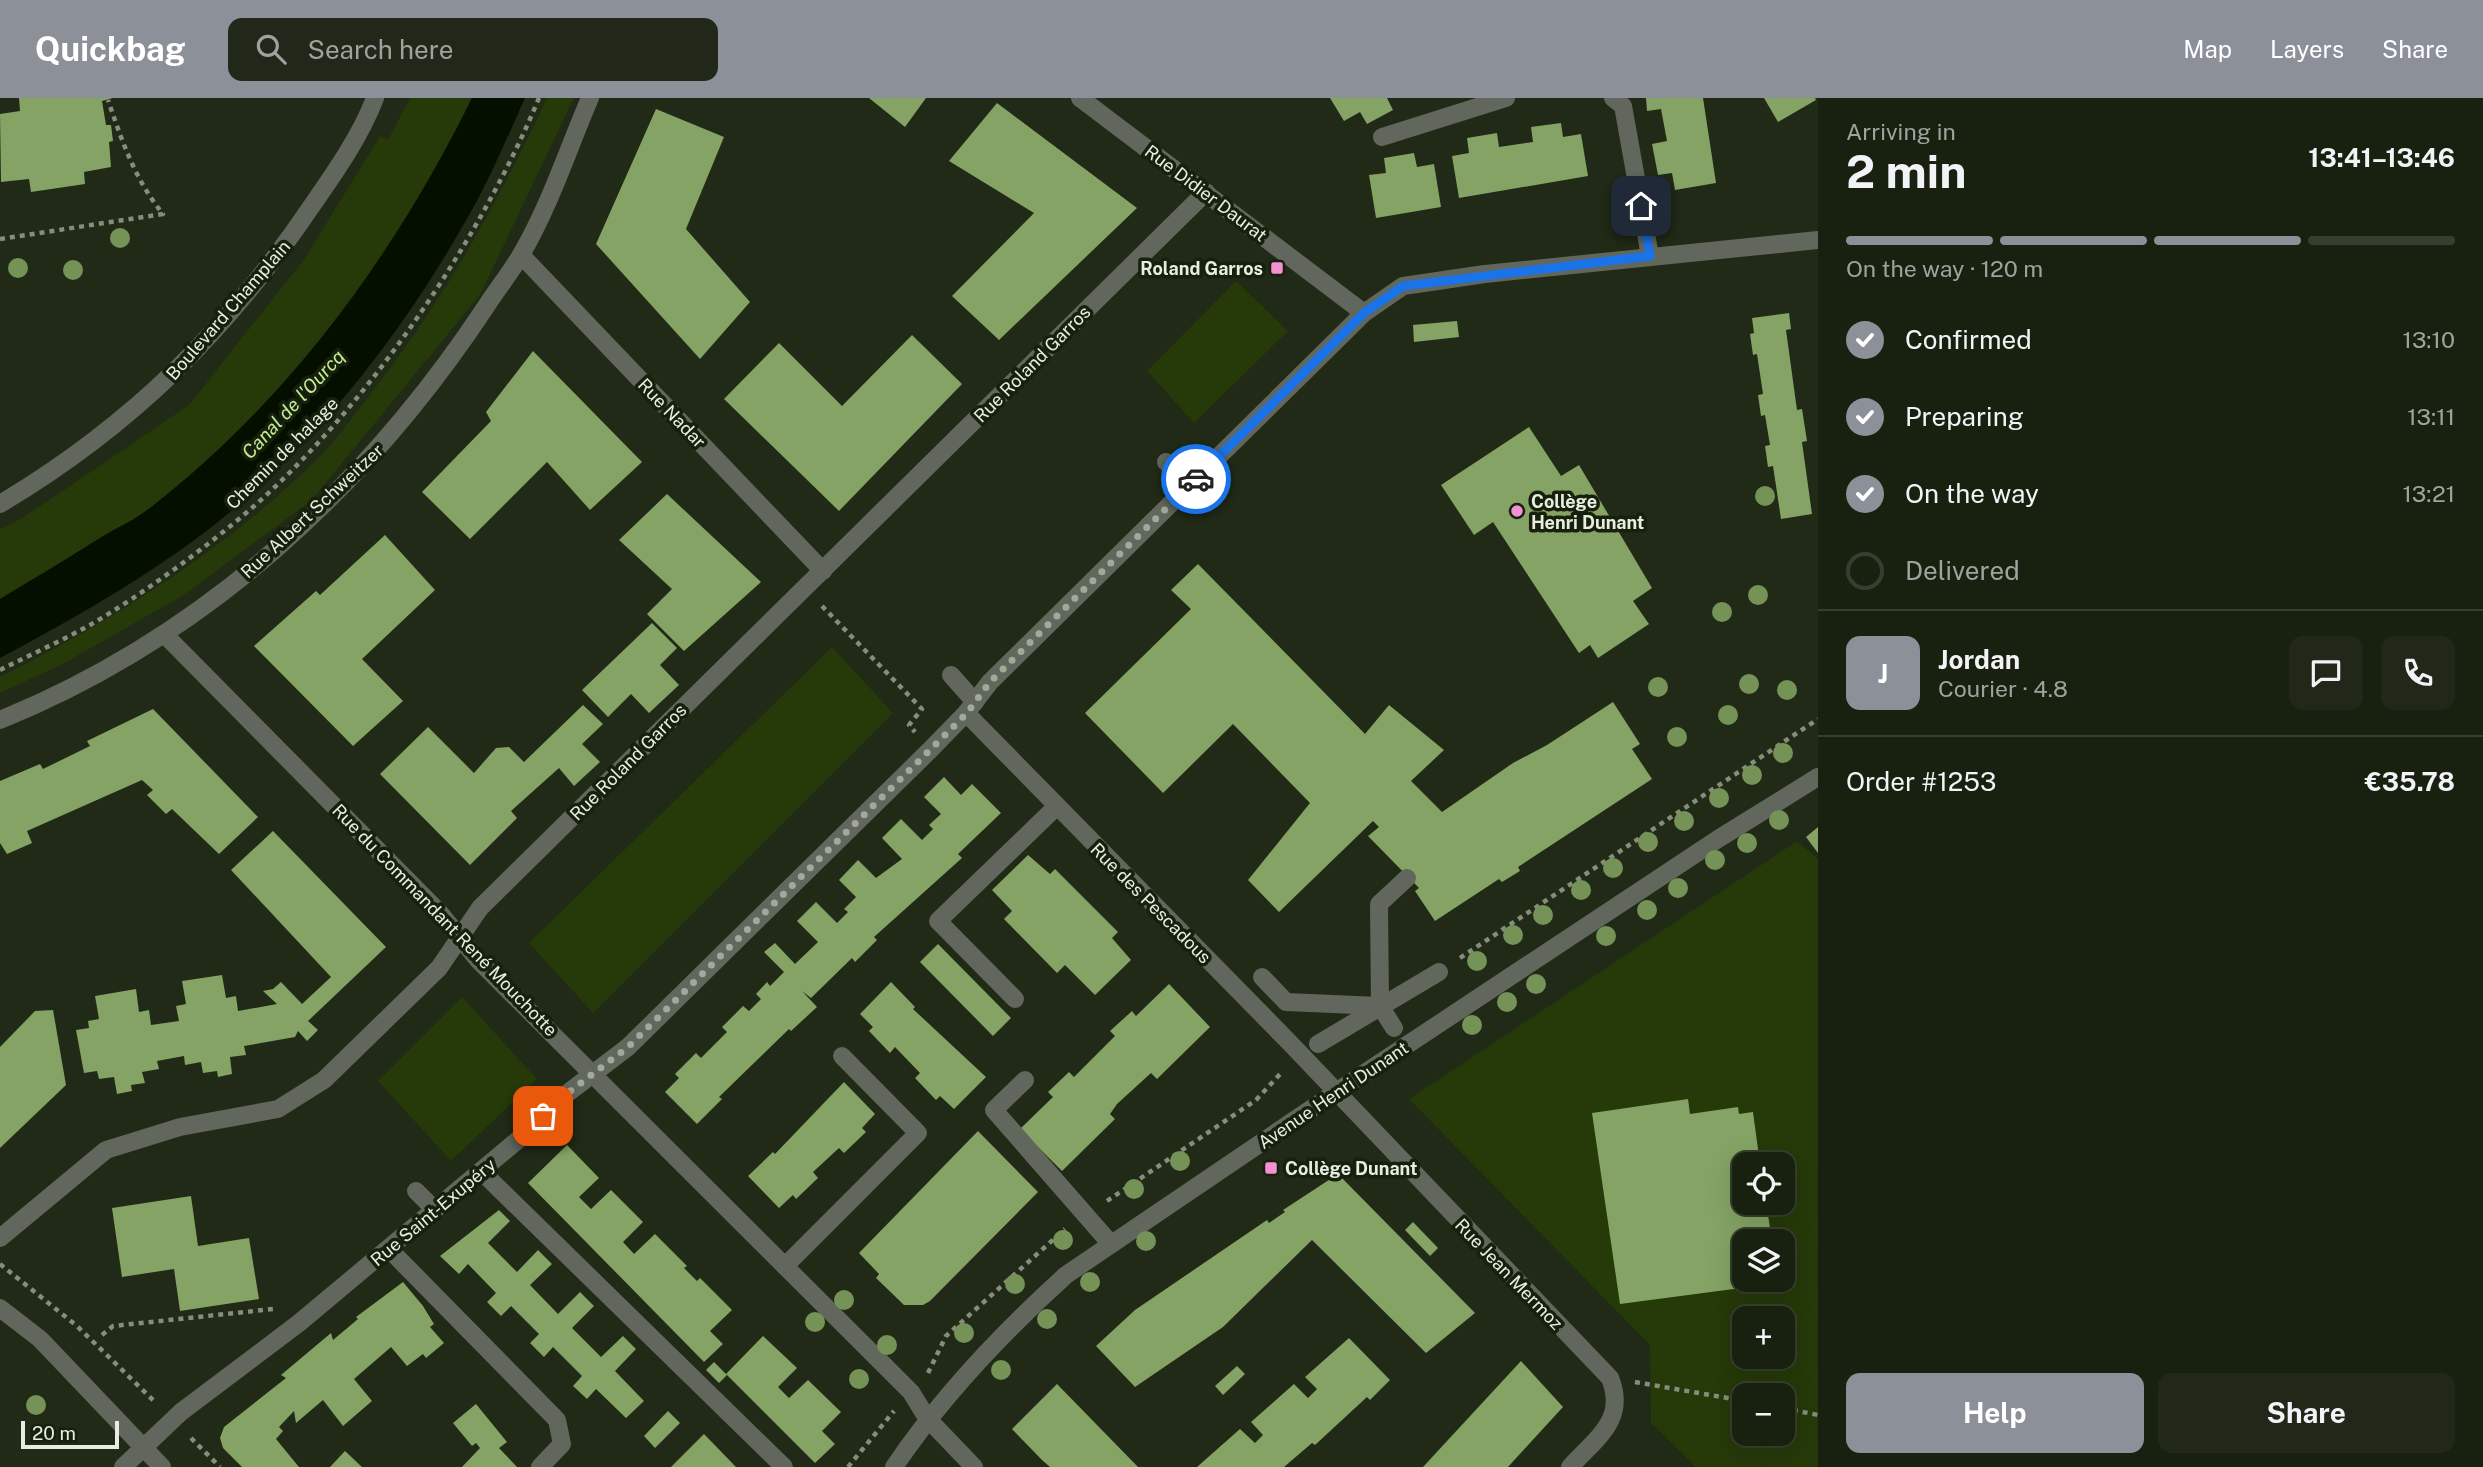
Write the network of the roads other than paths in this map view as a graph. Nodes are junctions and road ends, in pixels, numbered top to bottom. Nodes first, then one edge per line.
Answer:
1 (375, 98) edge
2 (590, 98) edge
3 (1080, 98) edge
4 (1506, 98) edge
5 (1613, 98) edge
6 (1382, 137) dead end
7 (1206, 192) junction
8 (1818, 240) edge
9 (521, 256) junction
10 (1650, 256) junction
11 (1364, 313) junction
12 (1166, 462) dead end
13 (1190, 485) junction
14 (0, 504) edge
15 (823, 571) junction
16 (165, 635) junction
17 (951, 675) dead end
18 (971, 708) junction
19 (0, 720) edge
20 (1818, 777) edge
21 (1056, 807) junction
22 (1407, 878) dead end
23 (459, 936) junction
24 (1439, 972) road end
25 (1262, 977) dead end
26 (1015, 999) dead end
27 (1380, 1006) junction
28 (1394, 1028) dead end
29 (1318, 1044) dead end
30 (842, 1056) dead end
31 (594, 1073) junction
32 (1025, 1080) dead end
33 (1336, 1092) junction
34 (481, 1171) junction
35 (416, 1191) dead end
36 (435, 1210) junction
37 (0, 1238) edge
38 (1110, 1243) junction
39 (388, 1249) junction
40 (785, 1266) junction
41 (0, 1308) edge
42 (927, 1418) junction
43 (144, 1450) junction
44 (123, 1467) edge
45 (162, 1467) edge
46 (540, 1467) edge
47 (784, 1467) edge
48 (894, 1467) edge
49 (974, 1467) edge
50 (1570, 1467) edge

1 - 14 street, Boulevard Champlain
2 - 9 street, Rue Albert Schweitzer
3 - 7 street, Rue Didier Daurat
4 - 6 street
5 - 10 street
7 - 11 street, Rue Didier Daurat
7 - 15 street, Rue Roland Garros
8 - 10 street, Rue Saint-Exupéry
9 - 15 street, Rue Nadar
9 - 16 street, Rue Albert Schweitzer
10 - 11 street, Rue Saint-Exupéry
11 - 13 street, Rue Saint-Exupéry
12 - 13 street
13 - 18 street, Rue Saint-Exupéry
15 - 23 street, Rue Roland Garros
16 - 19 street, Rue Albert Schweitzer
16 - 23 street, Rue du Commandant René Mouchotte
17 - 18 street, Rue des Pescadous
18 - 21 street, Rue des Pescadous
18 - 31 street, Rue Saint-Exupéry
20 - 33 street, Avenue Henri Dunant
21 - 26 street
21 - 33 street, Rue des Pescadous
22 - 27 street
23 - 31 street, Rue du Commandant René Mouchotte
23 - 37 street, Rue Roland Garros
24 - 27 street
25 - 27 street
27 - 28 street
27 - 29 street
30 - 40 street
31 - 34 street, Rue Saint-Exupéry
31 - 40 street, Rue du Commandant René Mouchotte
32 - 38 street
33 - 38 street, Avenue Henri Dunant
33 - 50 street, Rue Jean Mermoz
34 - 36 street, Rue Saint-Exupéry
34 - 47 street
35 - 36 street
36 - 39 street, Rue Saint-Exupéry
38 - 42 street, Avenue Henri Dunant
39 - 43 street, Rue Saint-Exupéry
39 - 46 street
40 - 42 street, Rue du Commandant René Mouchotte
41 - 43 street
42 - 48 street, Avenue Henri Dunant
42 - 49 street
43 - 44 street, Rue Saint-Exupéry
43 - 45 street

